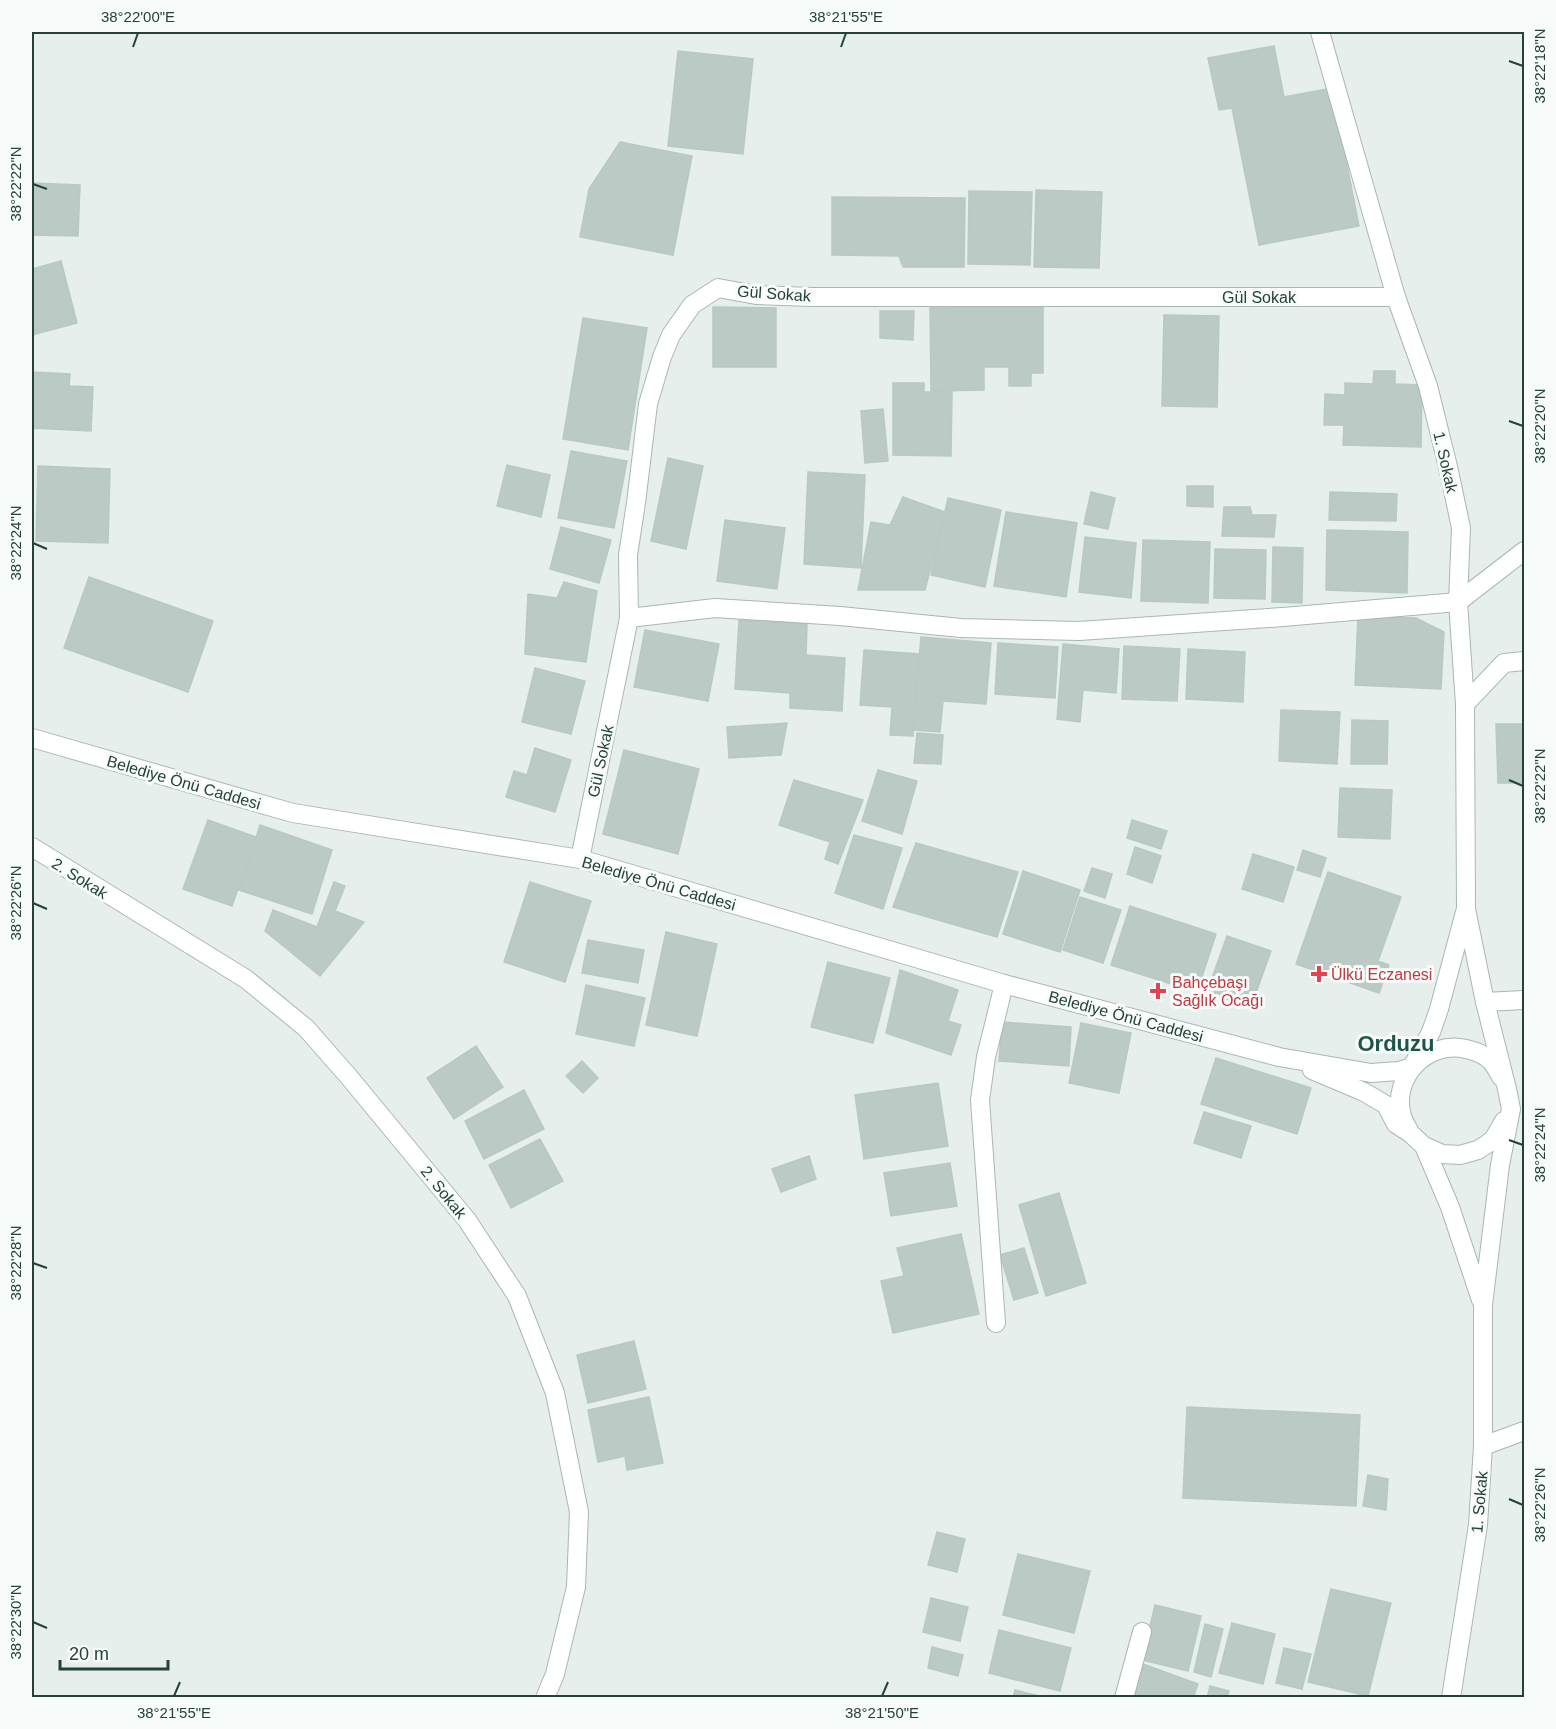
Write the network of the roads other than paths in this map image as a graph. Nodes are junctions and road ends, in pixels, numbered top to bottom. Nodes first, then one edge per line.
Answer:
1 (1320, 32) edge
2 (1396, 297) junction
3 (1524, 550) edge
4 (1458, 602) junction
5 (629, 618) junction
6 (1524, 661) edge
7 (1465, 704) junction
8 (32, 738) edge
9 (32, 847) edge
10 (580, 859) junction
11 (1466, 909) junction
12 (1004, 984) junction
13 (1524, 1000) edge
14 (1485, 1002) junction
15 (1280, 1056) junction
16 (1412, 1067) junction
17 (1507, 1089) junction
18 (1410, 1133) junction
19 (1424, 1146) junction
20 (1483, 1305) junction
21 (996, 1323) dead end
22 (1524, 1431) edge
23 (1483, 1446) junction
24 (1142, 1632) dead end
25 (545, 1698) edge
26 (1125, 1698) edge
27 (1451, 1698) edge

1 - 2 street, 1. Sokak
2 - 4 street, 1. Sokak
2 - 5 street, Gül Sokak
3 - 4 street
4 - 5 street
4 - 7 street, 1. Sokak
5 - 10 street, Gül Sokak
6 - 7 street
7 - 11 street, 1. Sokak
8 - 10 street, Belediye Önü Caddesi
9 - 25 street, 2. Sokak
10 - 12 street, Belediye Önü Caddesi
11 - 14 street
11 - 16 street
12 - 15 street, Belediye Önü Caddesi
12 - 21 street
13 - 14 street
14 - 17 street
15 - 16 street
15 - 18 street
16 - 17 street
16 - 18 street
17 - 19 street
17 - 20 street
18 - 19 street
19 - 20 street
20 - 23 street, 1. Sokak
22 - 23 street
23 - 27 street, 1. Sokak
24 - 26 street

